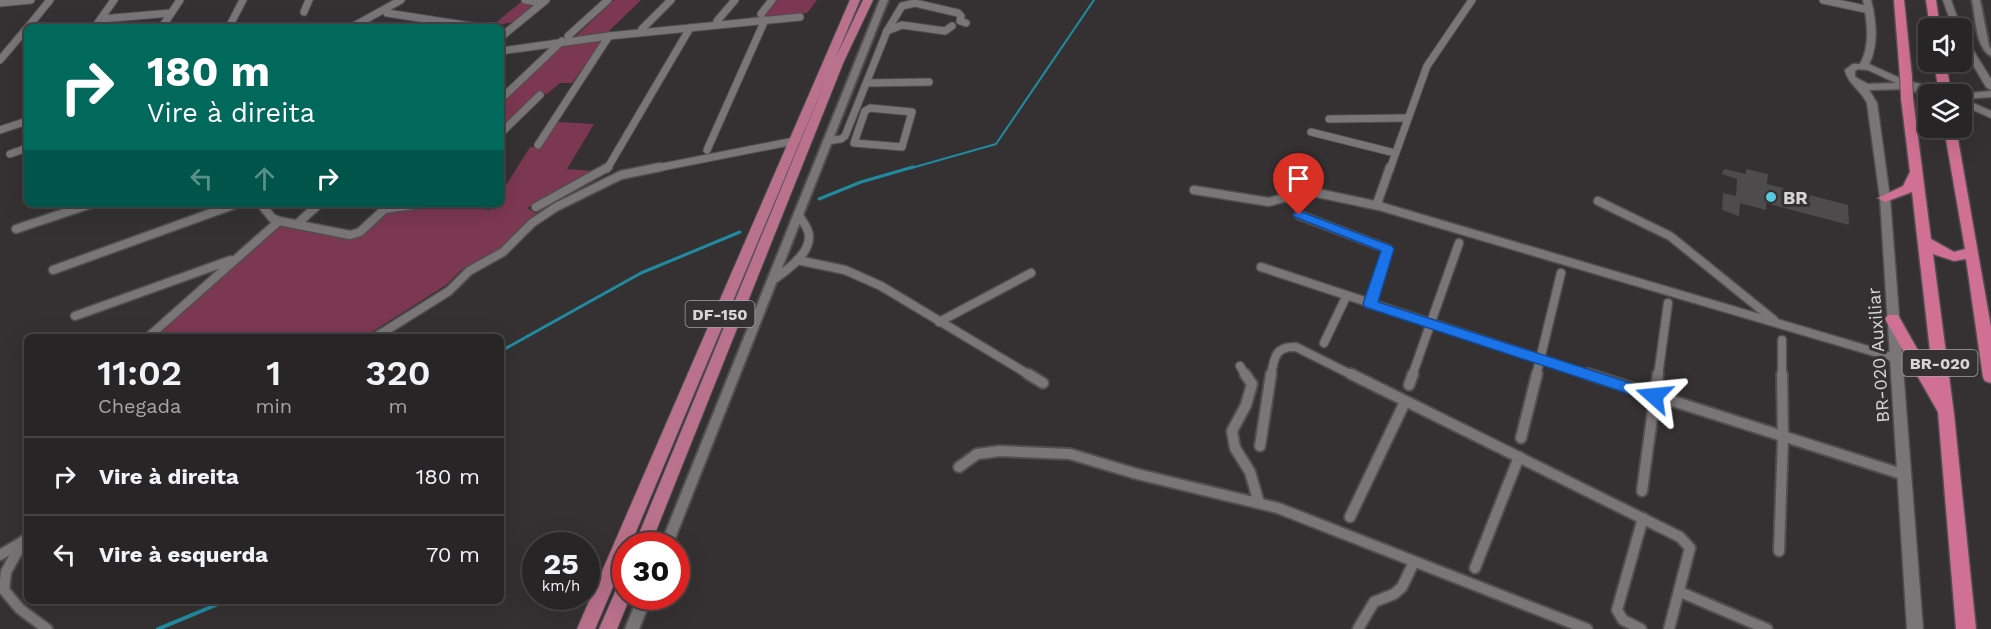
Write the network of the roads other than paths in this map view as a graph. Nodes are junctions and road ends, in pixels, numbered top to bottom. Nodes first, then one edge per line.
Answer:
1 (31, 0) edge
2 (50, 0) edge
3 (114, 0) edge
4 (180, 0) edge
5 (243, 0) edge
6 (309, 0) edge
7 (401, 0) edge
8 (525, 0) edge
9 (608, 0) edge
10 (671, 0) edge
11 (735, 0) edge
12 (772, 0) edge
13 (849, 0) edge
14 (855, 0) edge
15 (868, 0) edge
16 (884, 0) edge
17 (1472, 0) edge
18 (1823, 0) edge
19 (1899, 0) edge
20 (1931, 0) edge
21 (1947, 0) edge
22 (1976, 0) edge
23 (544, 1) edge
24 (0, 3) edge
25 (1868, 5) edge
26 (304, 12) dead end
27 (171, 13) junction
28 (387, 13) dead end
29 (763, 17) junction
30 (800, 17) dead end
31 (1934, 18) edge
32 (1953, 18) edge
33 (100, 19) junction
34 (717, 21) dead end
35 (966, 23) dead end
36 (30, 24) edge
37 (97, 24) edge
38 (164, 24) edge
39 (231, 24) edge
40 (357, 24) edge
41 (458, 24) edge
42 (517, 24) junction
43 (504, 26) edge
44 (952, 26) dead end
45 (690, 28) junction
46 (642, 29) dead end
47 (24, 31) edge
48 (887, 31) junction
49 (504, 35) edge
50 (609, 36) junction
51 (565, 39) junction
52 (838, 40) junction
53 (504, 50) edge
54 (1991, 54) edge
55 (1972, 56) edge
56 (0, 60) edge
57 (1863, 66) junction
58 (867, 82) junction
59 (929, 82) dead end
60 (1859, 84) junction
61 (1918, 86) edge
62 (1991, 87) edge
63 (1918, 88) edge
64 (1991, 94) edge
65 (540, 95) dead end
66 (1972, 95) edge
67 (504, 96) edge
68 (1972, 106) edge
69 (1991, 115) edge
70 (1408, 118) junction
71 (1329, 119) dead end
72 (24, 122) edge
73 (849, 125) junction
74 (859, 126) junction
75 (0, 130) edge
76 (504, 130) edge
77 (1311, 132) dead end
78 (1952, 138) edge
79 (794, 141) junction
80 (827, 141) junction
81 (538, 145) dead end
82 (24, 149) edge
83 (707, 150) dead end
84 (1395, 153) junction
85 (10, 154) dead end
86 (1916, 172) junction
87 (1194, 190) dead end
88 (1886, 198) junction
89 (1598, 201) dead end
90 (1379, 206) junction
91 (81, 207) edge
92 (229, 207) edge
93 (263, 207) edge
94 (316, 207) edge
95 (387, 207) edge
96 (536, 207) dead end
97 (798, 214) junction
98 (1299, 215) dead end
99 (279, 221) junction
100 (297, 224) junction
101 (16, 229) dead end
102 (1926, 242) junction
103 (1459, 243) dead end
104 (1972, 251) junction
105 (236, 258) junction
106 (797, 260) junction
107 (1261, 267) dead end
108 (53, 270) dead end
109 (1031, 273) dead end
110 (1562, 273) dead end
111 (772, 281) junction
112 (1346, 297) junction
113 (1668, 303) dead end
114 (1370, 304) junction
115 (75, 316) dead end
116 (1893, 319) junction
117 (939, 322) junction
118 (1430, 323) junction
119 (1778, 323) junction
120 (151, 334) edge
121 (380, 334) edge
122 (1782, 340) dead end
123 (1324, 342) dead end
124 (1895, 358) junction
125 (1541, 360) junction
126 (1240, 366) dead end
127 (1991, 377) edge
128 (1043, 383) dead end
129 (1409, 385) dead end
130 (1654, 396) junction
131 (1405, 402) junction
132 (1946, 414) junction
133 (1521, 438) dead end
134 (1783, 438) junction
135 (1260, 446) dead end
136 (1519, 457) junction
137 (959, 467) dead end
138 (1905, 475) junction
139 (1642, 491) dead end
140 (1258, 503) junction
141 (1350, 517) dead end
142 (1643, 518) junction
143 (648, 532) edge
144 (672, 532) edge
145 (24, 541) edge
146 (24, 542) edge
147 (1779, 551) dead end
148 (0, 555) edge
149 (1414, 562) junction
150 (1475, 568) dead end
151 (1680, 591) junction
152 (616, 610) edge
153 (640, 610) edge
154 (47, 629) edge
155 (586, 629) edge
156 (608, 629) edge
157 (632, 629) edge
158 (1358, 629) edge
159 (1587, 629) edge
160 (1641, 629) edge
161 (1669, 629) edge
162 (1767, 629) edge
163 (1915, 629) edge
164 (1966, 629) edge

1 - 24 street
2 - 36 street
3 - 33 street
4 - 27 street
5 - 39 street
6 - 26 street
7 - 40 street
8 - 23 street
9 - 51 street
10 - 46 street
11 - 34 street
12 - 29 street
13 - 52 main road
14 - 52 main road, DF-150
15 - 143 main road, DF-150
16 - 80 street
17 - 70 street
18 - 25 street
19 - 86 highway, BR-020, bridge
20 - 31 highway
21 - 32 main road
22 - 54 street
23 - 42 street
25 - 57 main road
27 - 33 street
27 - 38 street
28 - 41 street
29 - 30 street
29 - 45 street
29 - 83 street
33 - 37 street
35 - 48 street
42 - 43 street
42 - 49 street
44 - 48 street
45 - 50 street
45 - 96 street
47 - 56 street
48 - 58 street
50 - 51 street
50 - 81 street
51 - 53 street
51 - 67 street
52 - 79 main road, DF-150
55 - 62 main road
57 - 60 main road
57 - 61 main road
58 - 59 street
58 - 73 street
60 - 63 main road
60 - 88 main road, BR-020 Auxiliar
64 - 66 main road
65 - 76 street
68 - 69 main road
70 - 71 street
70 - 84 street
72 - 75 street
73 - 74 street
73 - 80 street
74 - 74 street
77 - 84 street
78 - 104 highway, BR-020
79 - 121 street
79 - 155 main road, DF-150
80 - 97 street
82 - 85 street
84 - 90 street
86 - 88 highway
86 - 102 highway, BR-020
87 - 90 street
88 - 116 main road, BR-020 Auxiliar
89 - 119 street
90 - 119 street
91 - 101 street
92 - 108 street
93 - 99 street
94 - 100 street
95 - 100 street
97 - 106 street
97 - 111 street
98 - 114 street
99 - 100 street
99 - 105 street
102 - 104 highway
102 - 132 highway, BR-020
103 - 118 street
104 - 127 highway, BR-020
105 - 115 street
105 - 120 street
106 - 111 street
106 - 117 street
107 - 112 street
109 - 117 street
110 - 125 street
111 - 144 street
112 - 114 street
112 - 123 street
113 - 130 street
114 - 118 street
116 - 124 main road, BR-020 Auxiliar
116 - 132 highway
117 - 128 street
118 - 125 street
118 - 129 street
119 - 124 street
122 - 134 street
124 - 138 main road, BR-020 Auxiliar
125 - 130 street
125 - 133 street
126 - 140 street
130 - 134 street
130 - 139 street
131 - 135 street
131 - 136 street
131 - 141 street
132 - 164 highway, BR-020
134 - 138 street
134 - 147 street
136 - 142 street
136 - 150 street
137 - 140 street
138 - 163 main road, BR-020 Auxiliar
140 - 149 street
142 - 151 street
142 - 160 street
145 - 148 street
146 - 154 street
149 - 158 street
149 - 159 street
151 - 161 street
151 - 162 street
152 - 156 main road
153 - 157 street

